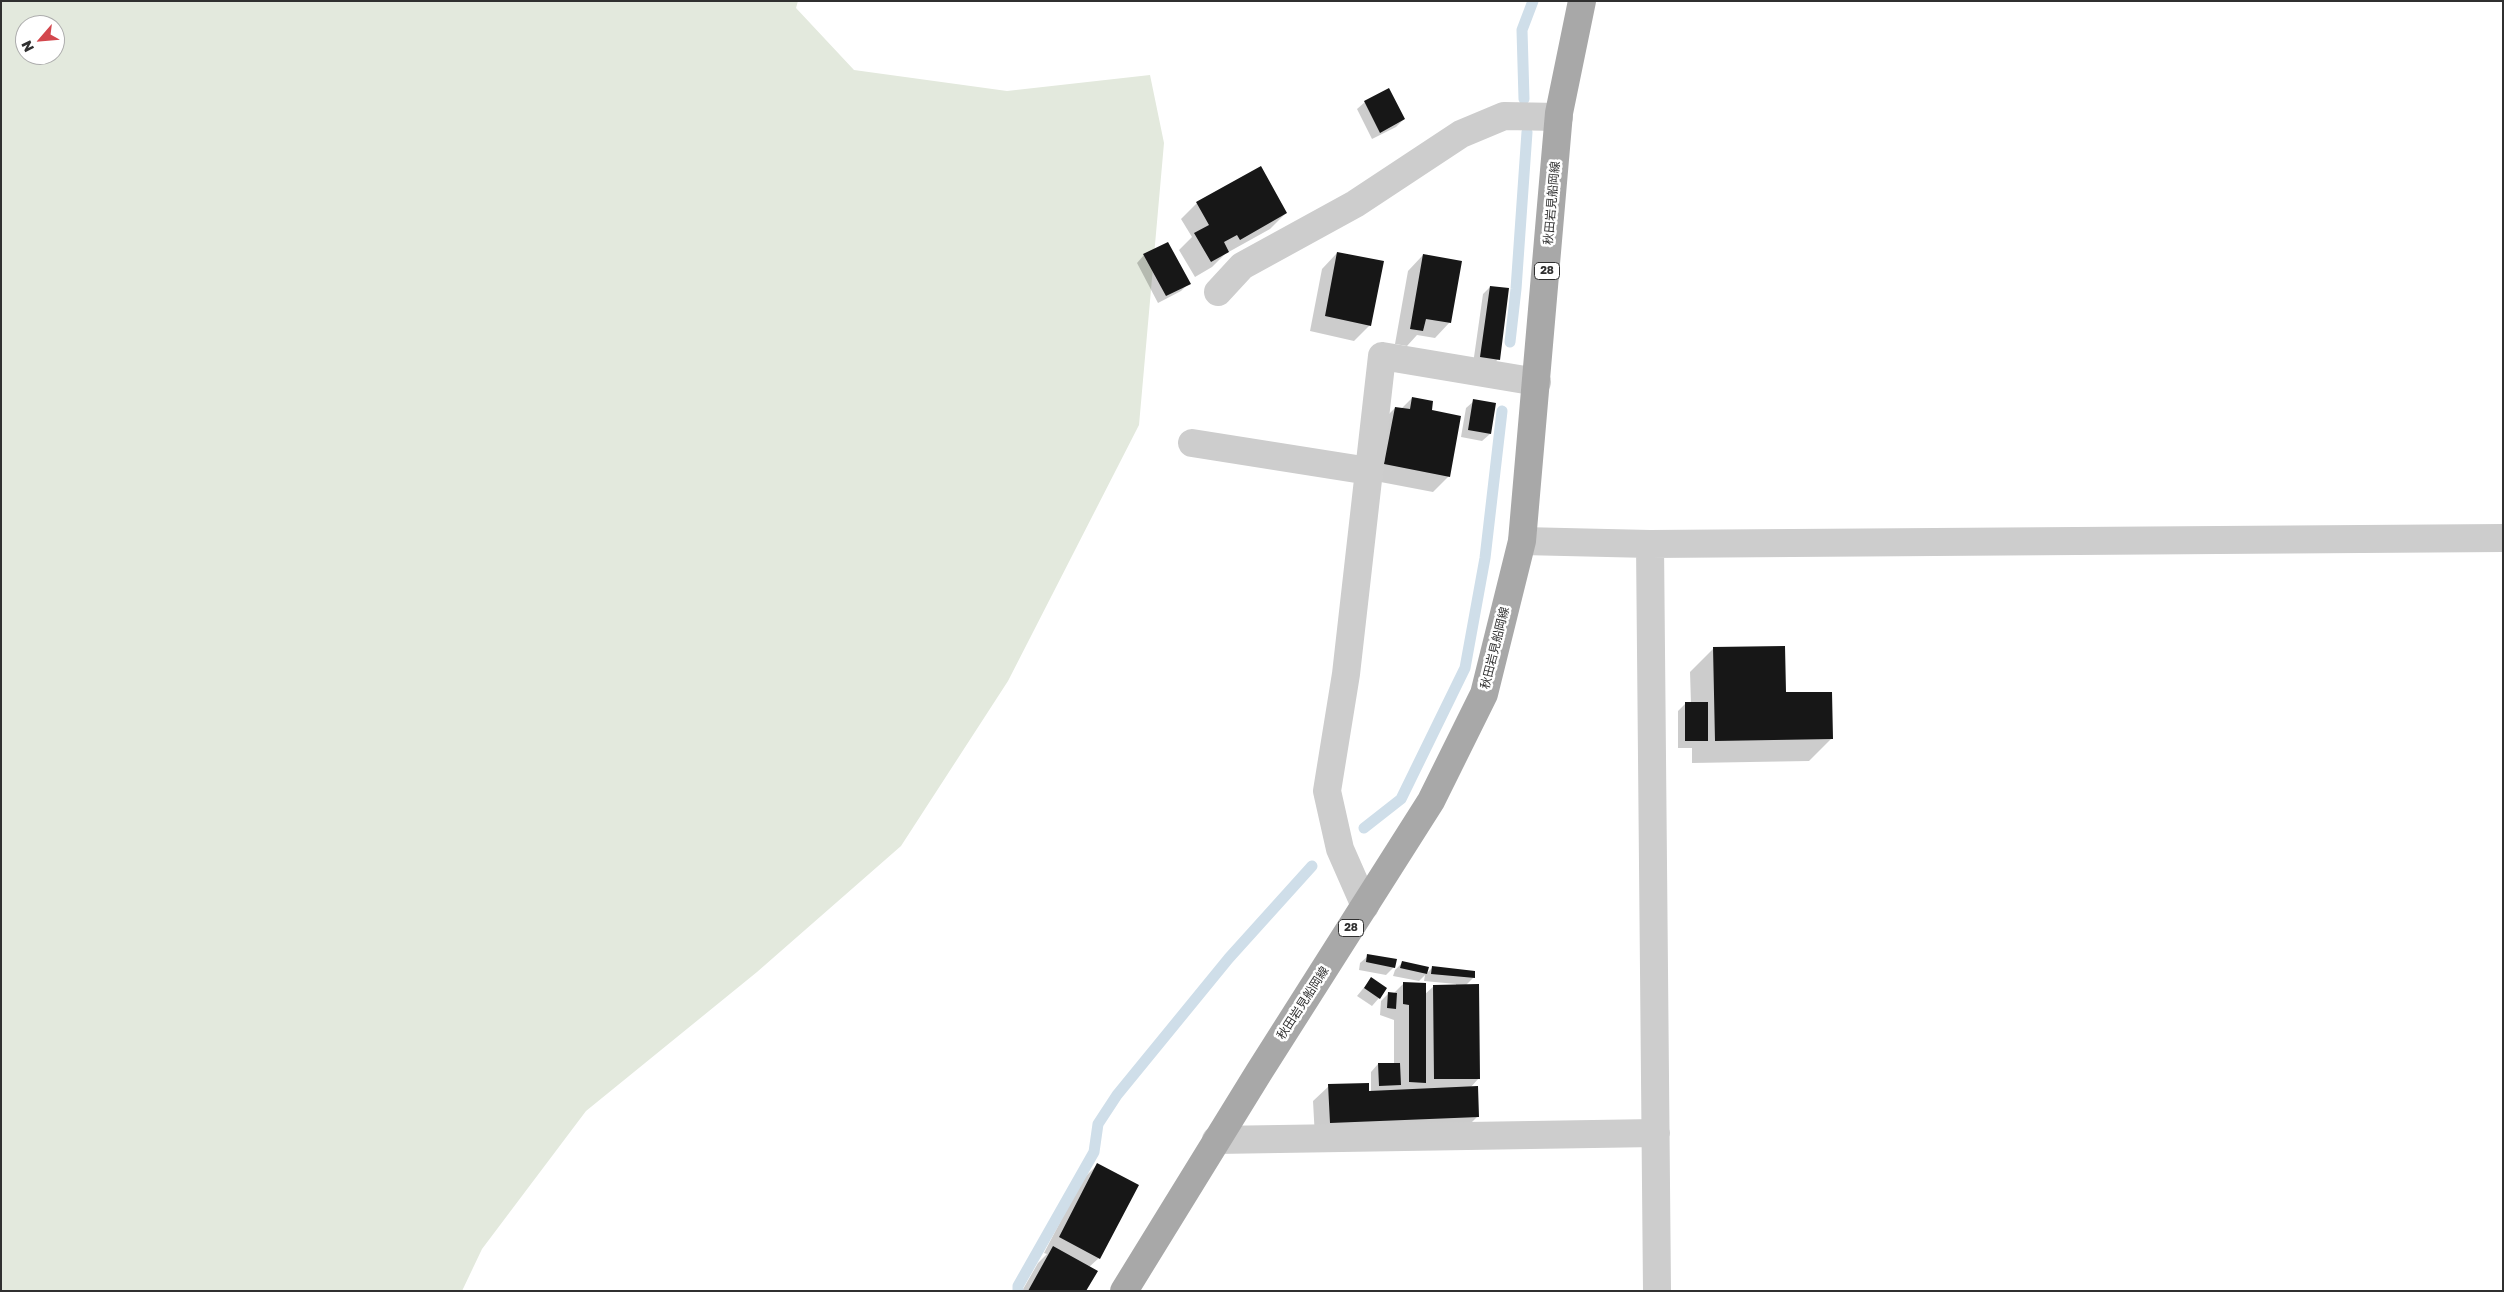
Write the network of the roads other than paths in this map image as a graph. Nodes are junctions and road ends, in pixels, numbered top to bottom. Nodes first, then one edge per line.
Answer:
1 (1582, 1) edge
2 (1559, 117) junction
3 (1218, 292) dead end
4 (1537, 382) junction
5 (1192, 443) dead end
6 (1369, 471) junction
7 (2503, 538) edge
8 (1522, 541) junction
9 (1650, 544) junction
10 (1365, 906) junction
11 (1656, 1133) junction
12 (1216, 1140) junction
13 (1124, 1291) edge
14 (1658, 1291) edge

1 - 2 main road, 秋田岩見船岡線 / 28
2 - 3 street
2 - 4 main road, 秋田岩見船岡線 / 28
4 - 6 street
4 - 8 main road, 秋田岩見船岡線 / 28
5 - 6 street
6 - 10 street
7 - 9 street
8 - 9 street
8 - 10 main road, 秋田岩見船岡線 / 28
9 - 11 street
10 - 12 main road, 秋田岩見船岡線 / 28
11 - 12 street
11 - 14 street
12 - 13 main road, 秋田岩見船岡線 / 28

